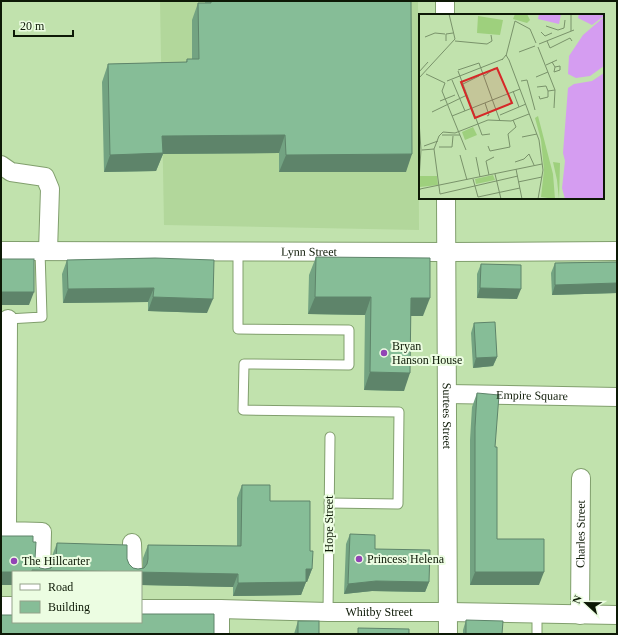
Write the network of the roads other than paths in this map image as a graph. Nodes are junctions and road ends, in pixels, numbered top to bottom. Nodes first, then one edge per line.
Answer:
1 (445, 1) edge
2 (445, 14) edge
3 (1, 165) edge
4 (446, 199) edge
5 (1, 251) edge
6 (44, 251) junction
7 (238, 251) junction
8 (617, 251) edge
9 (447, 252) junction
10 (8, 318) joint
11 (447, 394) junction
12 (617, 397) edge
13 (330, 437) dead end
14 (581, 478) dead end
15 (329, 503) junction
16 (132, 543) dead end
17 (41, 571) edge
18 (133, 571) edge
19 (1, 606) edge
20 (12, 606) edge
21 (142, 609) edge
22 (220, 609) junction
23 (328, 612) junction
24 (448, 612) junction
25 (537, 614) junction
26 (580, 615) junction
27 (617, 615) edge
28 (220, 634) edge
29 (448, 634) edge
30 (537, 634) edge

1 - 2 street
3 - 6 street
4 - 9 street, Surtees Street
5 - 6 street, Lynn Street
6 - 7 street, Lynn Street
6 - 10 lane
7 - 9 street, Lynn Street
7 - 15 lane
8 - 9 street, Lynn Street
9 - 11 street, Surtees Street
10 - 17 street
11 - 12 street, Empire Square
11 - 24 street, Surtees Street
13 - 15 lane, Hope Street
14 - 26 street, Charles Street
15 - 23 lane, Hope Street
16 - 18 street
19 - 20 street
21 - 22 street, Whitby Street
22 - 23 street, Whitby Street
22 - 28 street
23 - 24 street, Whitby Street
24 - 25 street, Whitby Street
24 - 29 street, Surtees Street
25 - 26 street, Whitby Street
25 - 30 lane
26 - 27 street, Whitby Street

